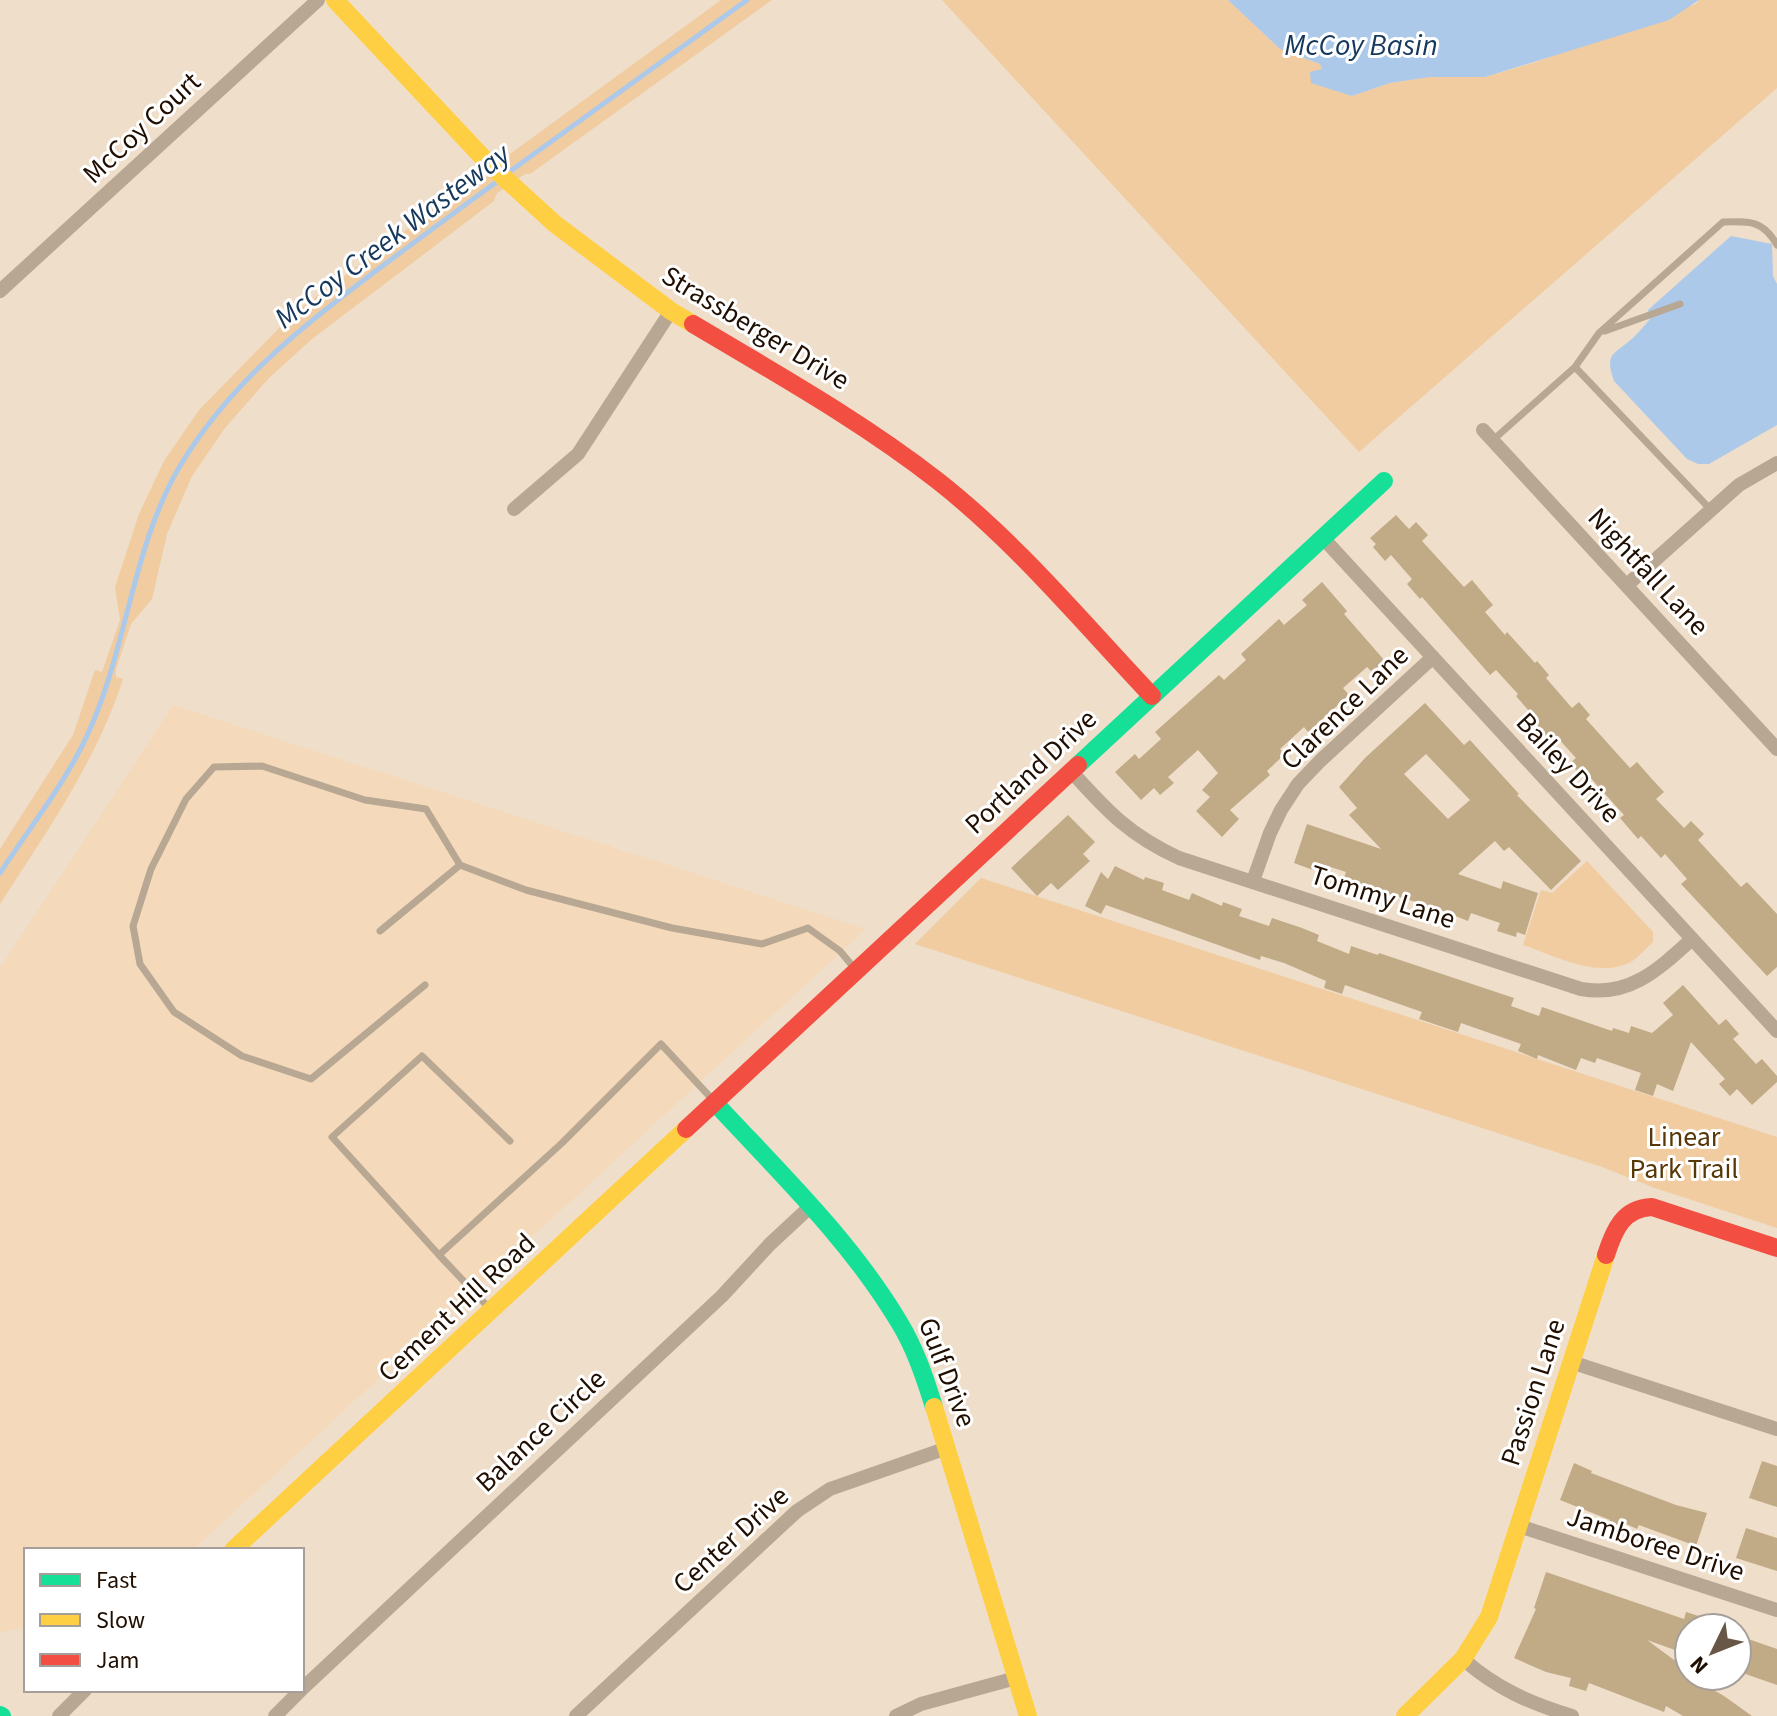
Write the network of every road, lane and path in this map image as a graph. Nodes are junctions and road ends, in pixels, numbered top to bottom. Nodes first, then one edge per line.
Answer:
1 (318, 0) edge
2 (335, 0) edge
3 (1777, 245) edge
4 (0, 291) edge
5 (1680, 304) dead end
6 (671, 311) junction
7 (1599, 333) junction
8 (1575, 367) junction
9 (1488, 435) joint
10 (1777, 463) edge
11 (1384, 481) dead end
12 (514, 509) dead end
13 (1710, 509) junction
14 (1323, 538) junction
15 (1627, 585) junction
16 (1433, 657) junction
17 (1152, 696) junction
18 (1777, 749) edge
19 (1071, 771) junction
20 (460, 865) junction
21 (1253, 881) junction
22 (380, 931) dead end
23 (1692, 939) junction
24 (857, 971) junction
25 (425, 985) dead end
26 (1777, 1031) edge
27 (716, 1104) junction
28 (510, 1141) dead end
29 (811, 1206) junction
30 (1777, 1248) edge
31 (439, 1255) junction
32 (492, 1311) junction
33 (1571, 1362) junction
34 (1777, 1429) edge
35 (947, 1448) junction
36 (1519, 1526) junction
37 (235, 1548) edge
38 (1777, 1610) edge
39 (1463, 1659) junction
40 (1016, 1678) junction
41 (304, 1688) edge
42 (83, 1692) edge
43 (300, 1692) edge
44 (59, 1716) edge
45 (275, 1716) edge
46 (576, 1716) edge
47 (896, 1716) edge
48 (1028, 1716) edge
49 (1405, 1716) edge
50 (1572, 1716) edge

1 - 4 street, McCoy Court
2 - 6 street, Strassberger Drive
3 - 7 lane
5 - 7 lane
6 - 12 street
6 - 17 street, Strassberger Drive
7 - 8 lane
8 - 9 lane
8 - 13 lane
9 - 15 street, Nightfall Lane
10 - 13 street
11 - 14 street, Portland Drive
13 - 15 street
14 - 16 street, Bailey Drive
14 - 17 street, Portland Drive
15 - 18 street, Nightfall Lane
16 - 21 street, Clarence Lane
16 - 23 street, Bailey Drive
17 - 19 street, Portland Drive
19 - 21 street, Tommy Lane
19 - 24 street, Portland Drive
20 - 22 lane
20 - 24 lane
20 - 25 lane
21 - 23 street, Tommy Lane
23 - 26 street, Bailey Drive
24 - 27 street, Portland Drive
27 - 29 street, Gulf Drive
27 - 31 lane
27 - 32 street, Cement Hill Road
28 - 31 lane
29 - 35 street, Gulf Drive
29 - 41 street, Balance Circle
30 - 33 street, Passion Lane
31 - 32 lane
32 - 37 street, Cement Hill Road
33 - 34 street
33 - 36 street, Passion Lane
35 - 40 street, Gulf Drive
35 - 46 street, Center Drive
36 - 38 street, Jamboree Drive
36 - 39 street, Passion Lane
39 - 49 street, Passion Lane
39 - 50 street
40 - 47 street
40 - 48 street, Gulf Drive
42 - 44 street
43 - 45 street, Balance Circle

